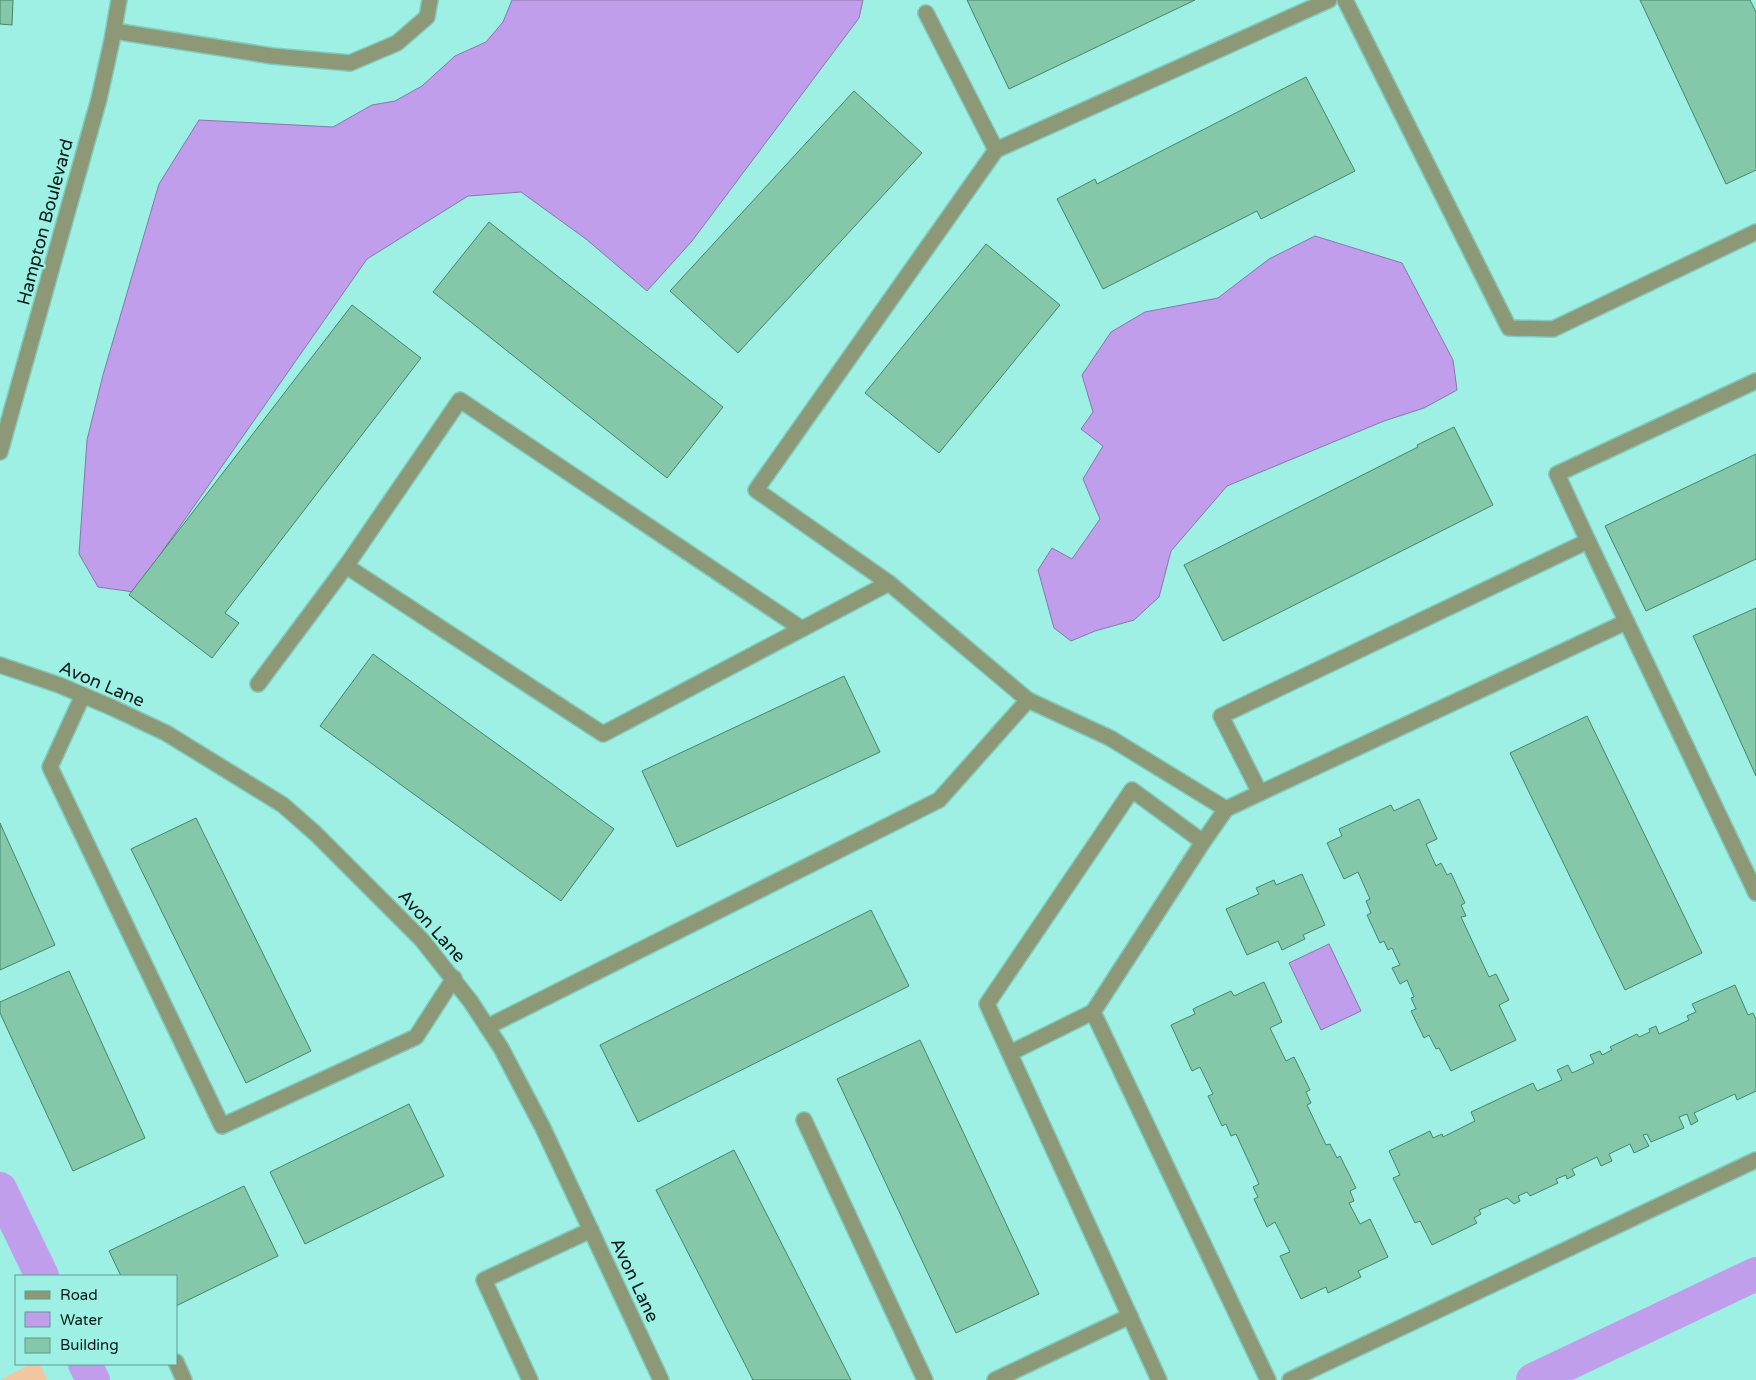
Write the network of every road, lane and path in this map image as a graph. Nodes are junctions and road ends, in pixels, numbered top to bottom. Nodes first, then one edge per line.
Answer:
1 (119, 0) edge
2 (430, 0) edge
3 (1328, 0) edge
4 (1345, 0) edge
5 (926, 13) dead end
6 (114, 31) junction
7 (996, 150) junction
8 (1756, 232) edge
9 (1756, 381) edge
10 (0, 452) edge
11 (1588, 541) junction
12 (346, 566) junction
13 (889, 583) junction
14 (1626, 622) junction
15 (802, 629) junction
16 (0, 664) edge
17 (258, 684) dead end
18 (83, 696) junction
19 (1028, 700) junction
20 (1260, 793) junction
21 (1226, 809) junction
22 (1203, 842) junction
23 (1756, 893) edge
24 (454, 978) junction
25 (1093, 1012) junction
26 (487, 1027) junction
27 (1010, 1053) junction
28 (804, 1120) dead end
29 (1756, 1160) edge
30 (591, 1230) junction
31 (1130, 1316) junction
32 (177, 1365) edge
33 (184, 1380) edge
34 (530, 1380) edge
35 (661, 1380) edge
36 (925, 1380) edge
37 (995, 1380) edge
38 (1159, 1380) edge
39 (1268, 1380) edge
40 (1290, 1380) edge

1 - 6 street, Hampton Boulevard
2 - 6 street
3 - 7 street
4 - 8 street
5 - 7 street
6 - 10 street, Hampton Boulevard
7 - 13 street
9 - 11 street
11 - 14 street
11 - 20 street
12 - 15 street
12 - 15 street
12 - 17 street
13 - 15 street
13 - 19 street
14 - 20 street
14 - 23 street
16 - 18 street, Avon Lane
18 - 24 street, Avon Lane
18 - 24 street
19 - 21 street
19 - 26 street
20 - 21 street
21 - 22 street
22 - 25 street
22 - 27 street
24 - 26 street, Avon Lane
25 - 27 street
25 - 39 street
26 - 30 street, Avon Lane
27 - 31 street
28 - 36 street
29 - 40 street
30 - 34 street
30 - 35 street, Avon Lane
31 - 37 street
31 - 38 street
32 - 33 street

